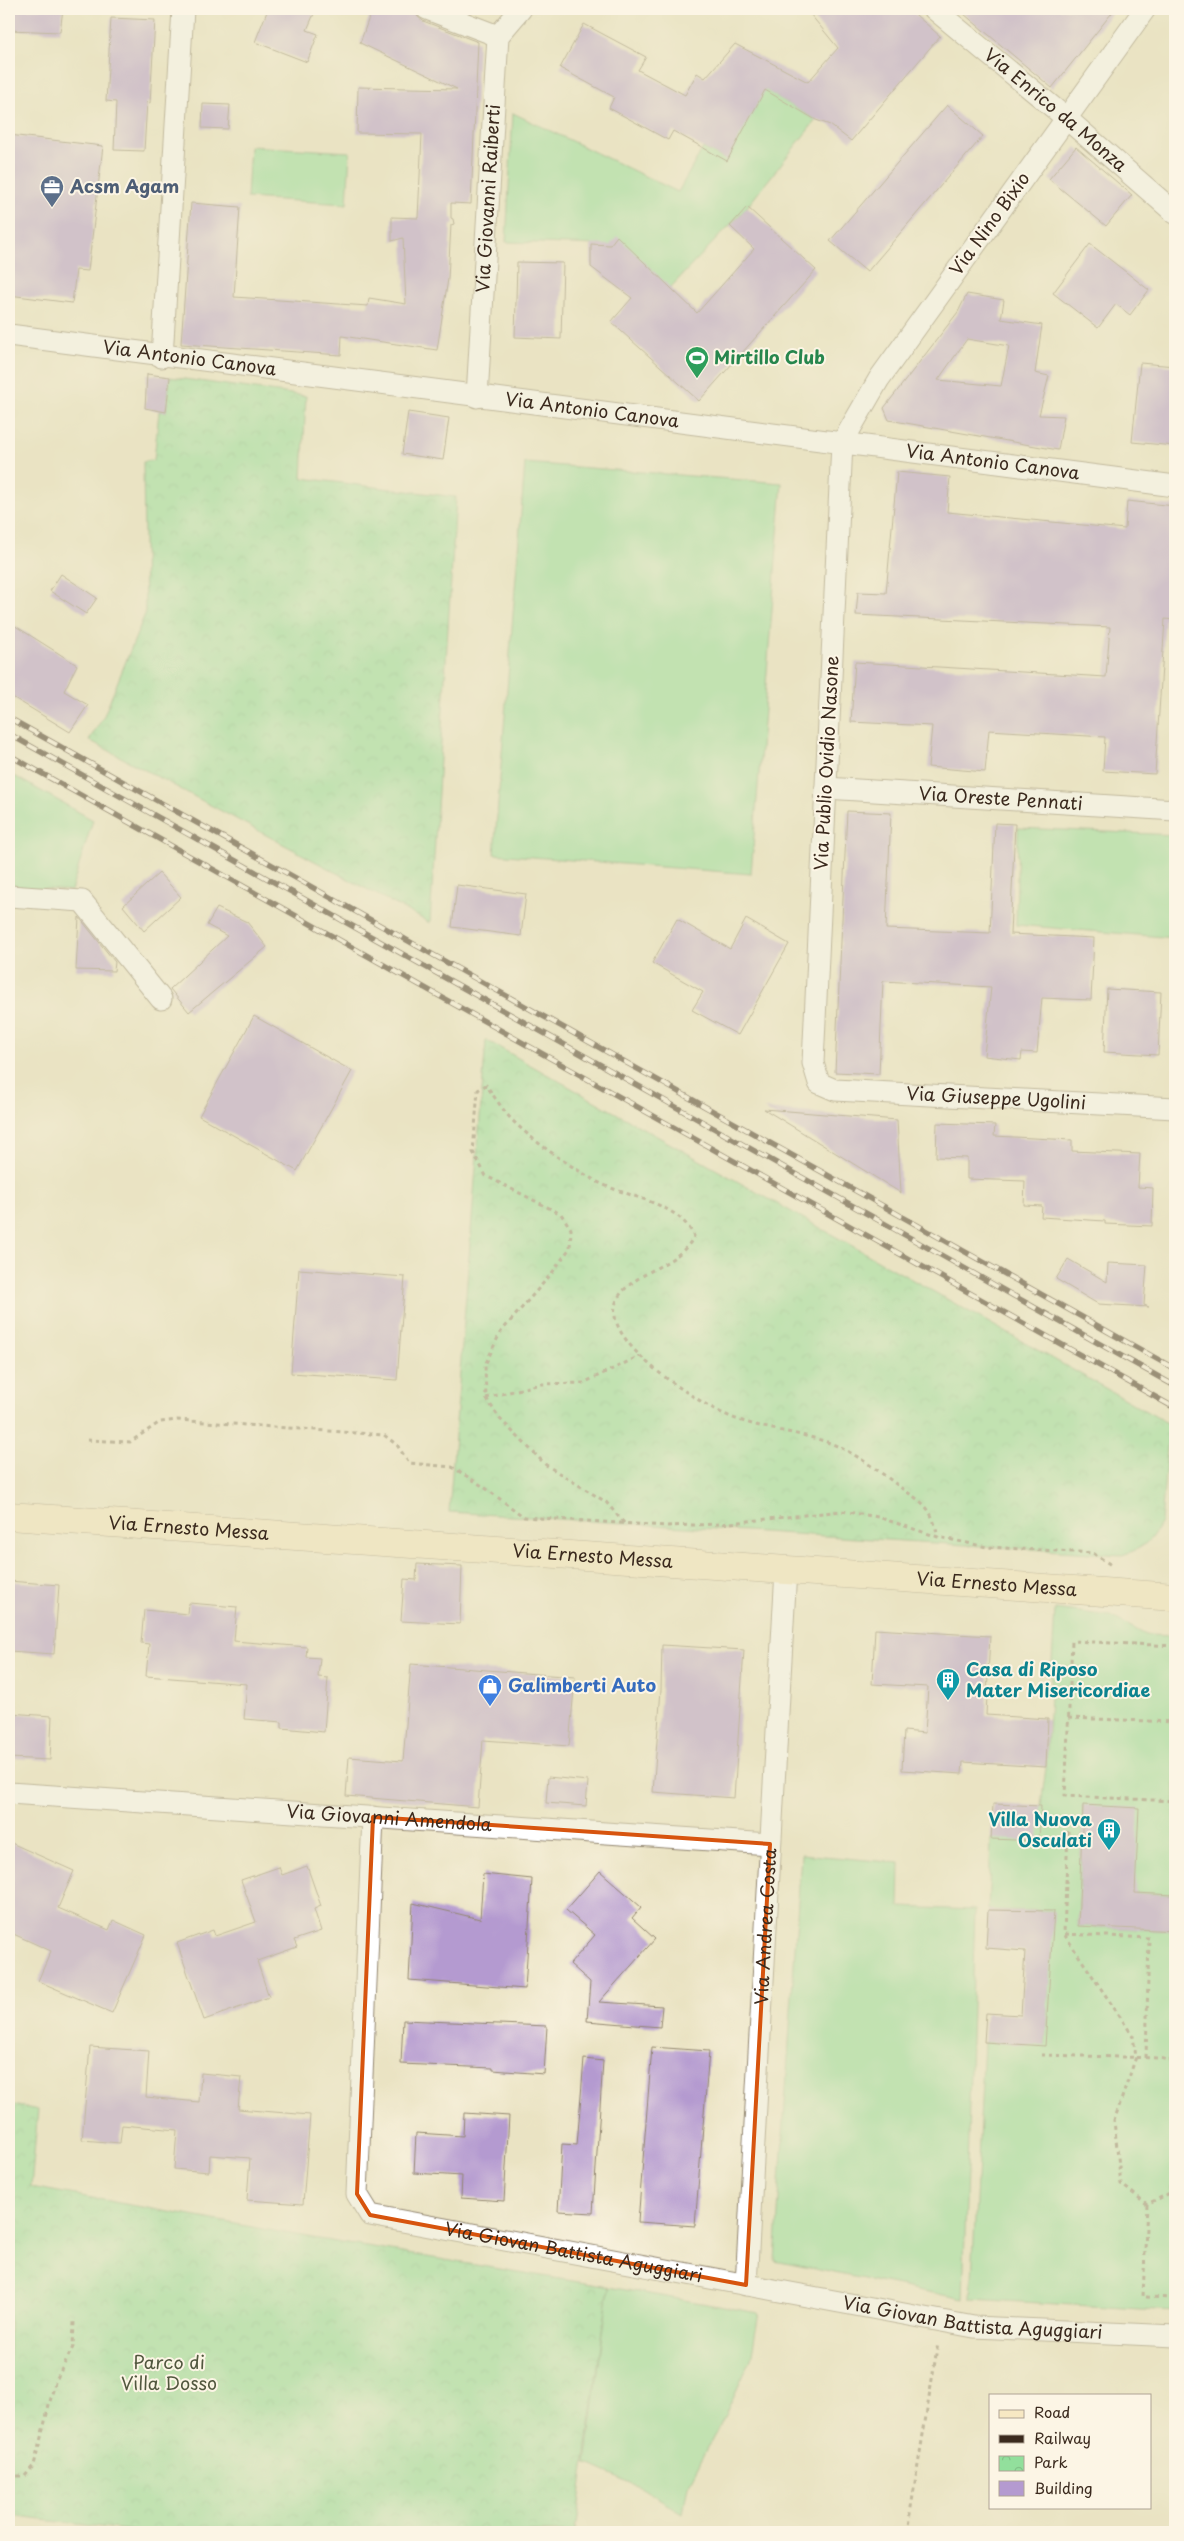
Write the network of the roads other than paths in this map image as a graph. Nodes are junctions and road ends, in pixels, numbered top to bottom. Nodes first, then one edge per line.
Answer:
1 (183, 9) edge
2 (427, 9) edge
3 (521, 9) edge
4 (934, 9) edge
5 (1145, 9) edge
6 (498, 36) junction
7 (1066, 118) junction
8 (1175, 213) edge
9 (9, 335) edge
10 (162, 356) junction
11 (477, 396) junction
12 (842, 443) junction
13 (1175, 486) edge
14 (826, 788) junction
15 (1175, 810) edge
16 (9, 896) edge
17 (161, 999) dead end
18 (819, 1082) joint
19 (1175, 1108) edge
20 (9, 1516) edge
21 (786, 1570) junction
22 (1175, 1596) edge
23 (9, 1793) edge
24 (373, 1817) junction
25 (770, 1844) junction
26 (746, 2285) junction
27 (1175, 2336) edge

1 - 10 street
2 - 6 street
3 - 6 street
4 - 7 street, Via Enrico da Monza
5 - 7 street, Via Nino Bixio
6 - 11 street, Via Giovanni Raiberti
7 - 8 street, Via Enrico da Monza
7 - 12 street, Via Nino Bixio
9 - 10 street, Via Antonio Canova
10 - 11 street, Via Antonio Canova
11 - 12 street, Via Antonio Canova
12 - 13 street, Via Antonio Canova
12 - 14 street, Via Publio Ovidio Nasone
14 - 15 street, Via Oreste Pennati
14 - 18 street, Via Publio Ovidio Nasone
16 - 17 street
18 - 19 street, Via Giuseppe Ugolini
20 - 21 street, Via Ernesto Messa
21 - 22 street, Via Ernesto Messa
21 - 25 street, Via Andrea Costa
23 - 24 street, Via Giovanni Amendola
24 - 25 street, Via Giovanni Amendola
24 - 26 street, Via Giovan Battista Aguggiari
25 - 26 street, Via Andrea Costa
26 - 27 street, Via Giovan Battista Aguggiari

